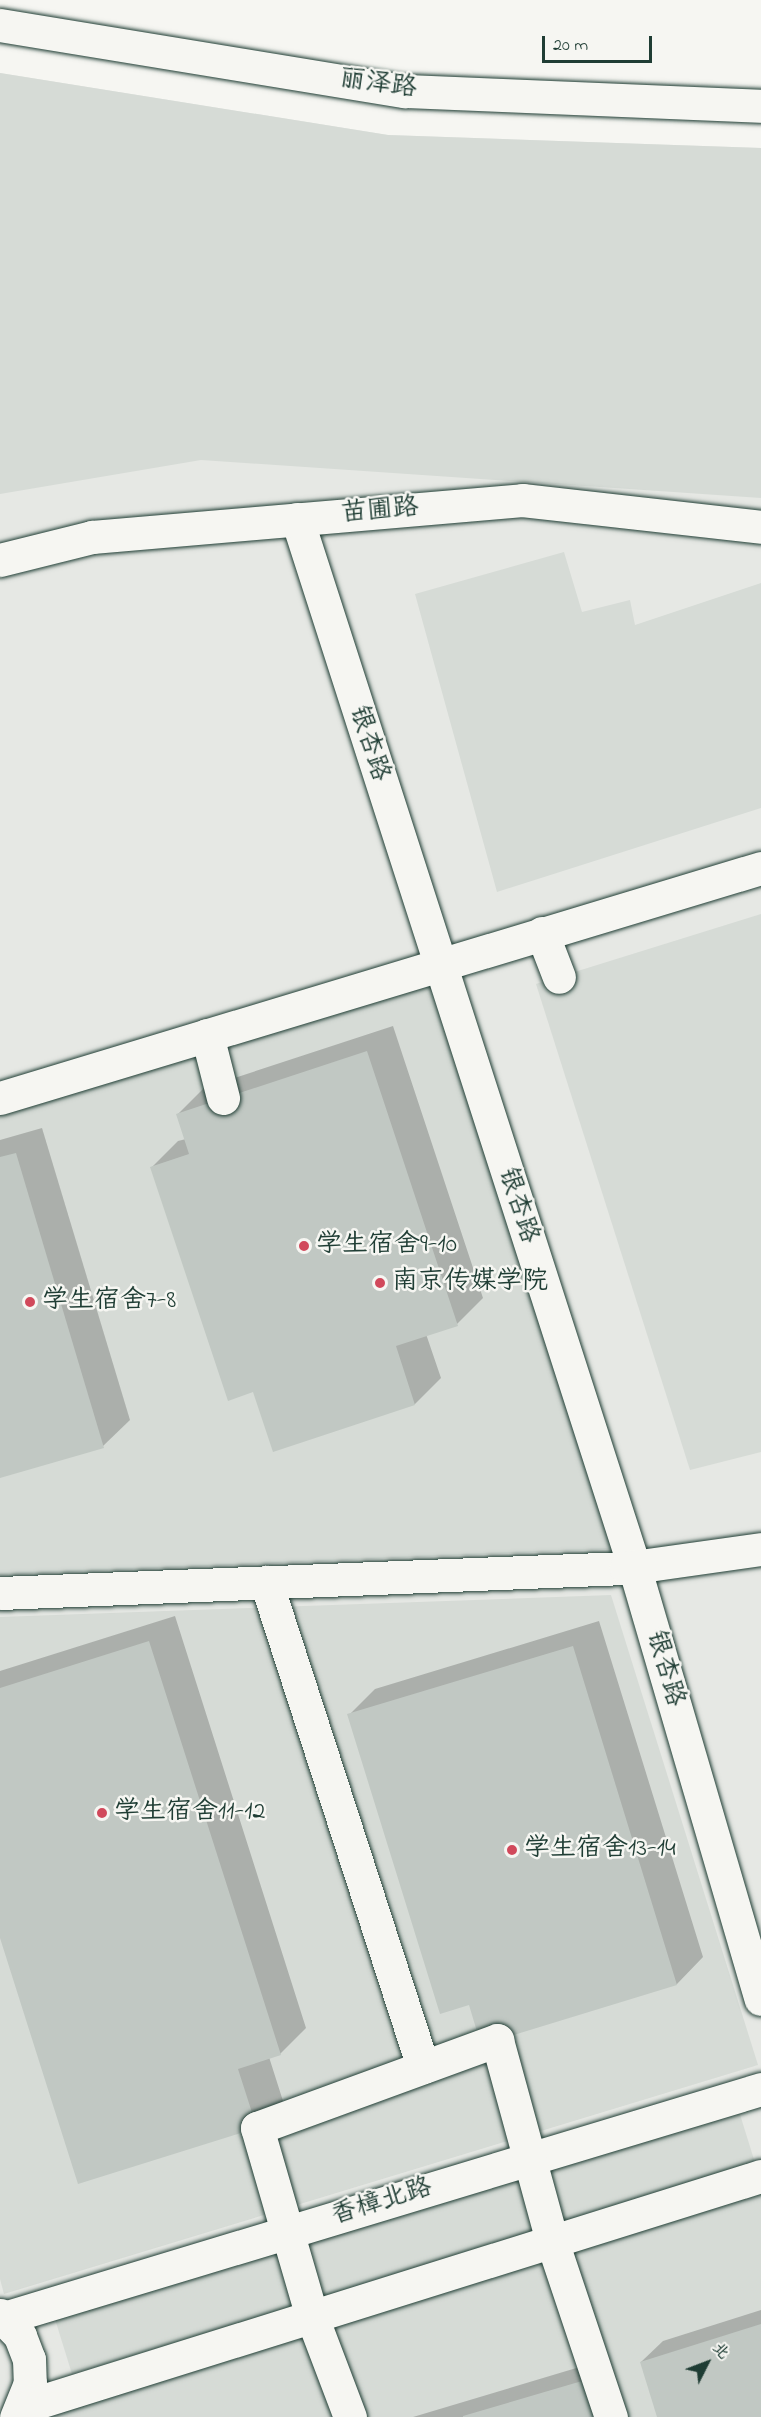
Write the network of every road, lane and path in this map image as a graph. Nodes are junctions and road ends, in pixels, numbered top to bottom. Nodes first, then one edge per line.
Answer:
1 (0, 25) edge
2 (761, 105) edge
3 (297, 519) junction
4 (761, 527) edge
5 (0, 560) edge
6 (761, 868) edge
7 (542, 933) junction
8 (438, 964) junction
9 (559, 977) dead end
10 (207, 1035) junction
11 (0, 1098) edge
12 (224, 1098) dead end
13 (761, 1549) edge
14 (634, 1566) junction
15 (266, 1582) junction
16 (0, 1593) edge
17 (761, 2000) edge
18 (423, 2067) junction
19 (761, 2089) edge
20 (528, 2159) junction
21 (761, 2176) edge
22 (287, 2232) junction
23 (552, 2241) junction
24 (2, 2316) edge
25 (312, 2317) junction
26 (20, 2412) edge
27 (350, 2417) edge
28 (611, 2417) edge

1 - 2 street, 丽泽路
3 - 4 street, 苗圃路
3 - 5 street, 苗圃路
3 - 8 street, 银杏路
6 - 7 street
7 - 8 street
7 - 9 street
8 - 10 street
8 - 14 street, 银杏路
10 - 11 street
10 - 12 street
13 - 14 street
14 - 15 street
14 - 17 street, 银杏路
15 - 16 street
15 - 18 street
18 - 20 street
18 - 22 street
19 - 20 street, 香樟北路
20 - 22 street, 香樟北路
20 - 23 street
21 - 23 street
22 - 24 street, 香樟北路
22 - 25 street
23 - 25 street
23 - 28 street
24 - 26 street
25 - 26 street
25 - 27 street

